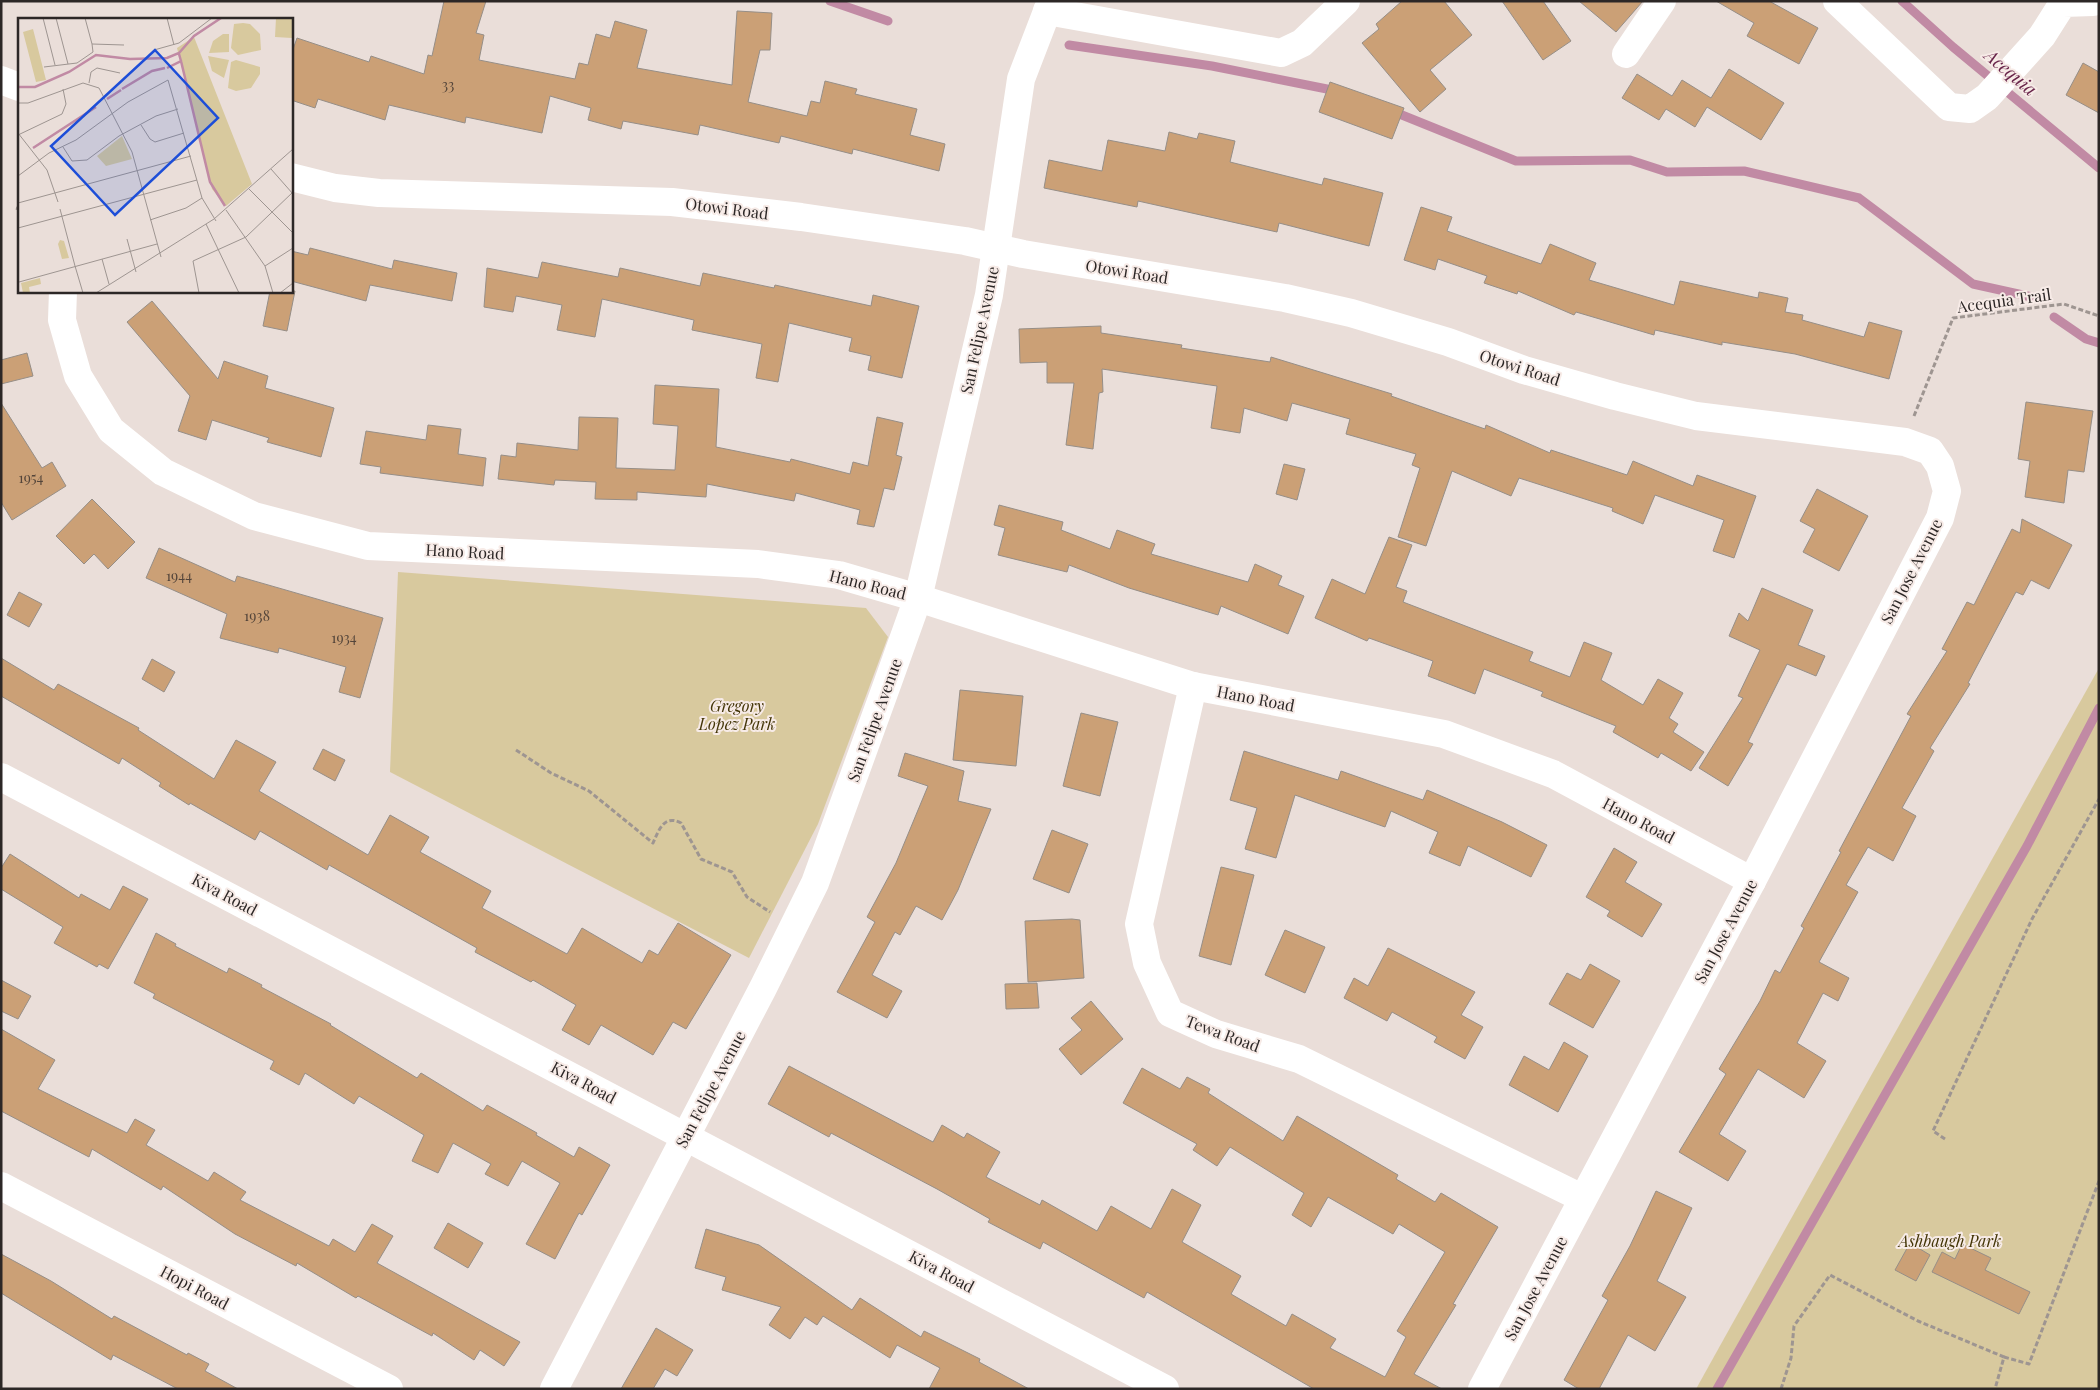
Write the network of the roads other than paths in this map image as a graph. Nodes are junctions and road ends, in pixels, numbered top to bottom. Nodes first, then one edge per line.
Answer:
1 (1346, 1) edge
2 (1662, 1) edge
3 (1837, 1) edge
4 (2095, 3) edge
5 (1049, 6) edge
6 (1626, 54) dead end
7 (1, 80) edge
8 (18, 87) edge
9 (292, 177) edge
10 (995, 248) junction
11 (62, 292) edge
12 (1940, 466) joint
13 (918, 598) junction
14 (1193, 686) junction
15 (1, 777) edge
16 (1752, 881) junction
17 (686, 1135) junction
18 (1, 1186) edge
19 (1582, 1198) junction
20 (389, 1389) edge
21 (554, 1389) edge
22 (1165, 1389) edge
23 (1482, 1389) edge

1 - 5 street
2 - 6 street
3 - 4 street
5 - 10 street, San Felipe Avenue
7 - 8 street
9 - 10 street, Otowi Road
10 - 12 street, Otowi Road
10 - 13 street, San Felipe Avenue
11 - 13 street, Hano Road
12 - 16 street, San Jose Avenue
13 - 14 street, Hano Road
13 - 17 street, San Felipe Avenue
14 - 16 street, Hano Road
14 - 19 street, Tewa Road
15 - 17 street, Kiva Road
16 - 19 street, San Jose Avenue
17 - 21 street, San Felipe Avenue
17 - 22 street, Kiva Road
18 - 20 street, Hopi Road
19 - 23 street, San Jose Avenue

